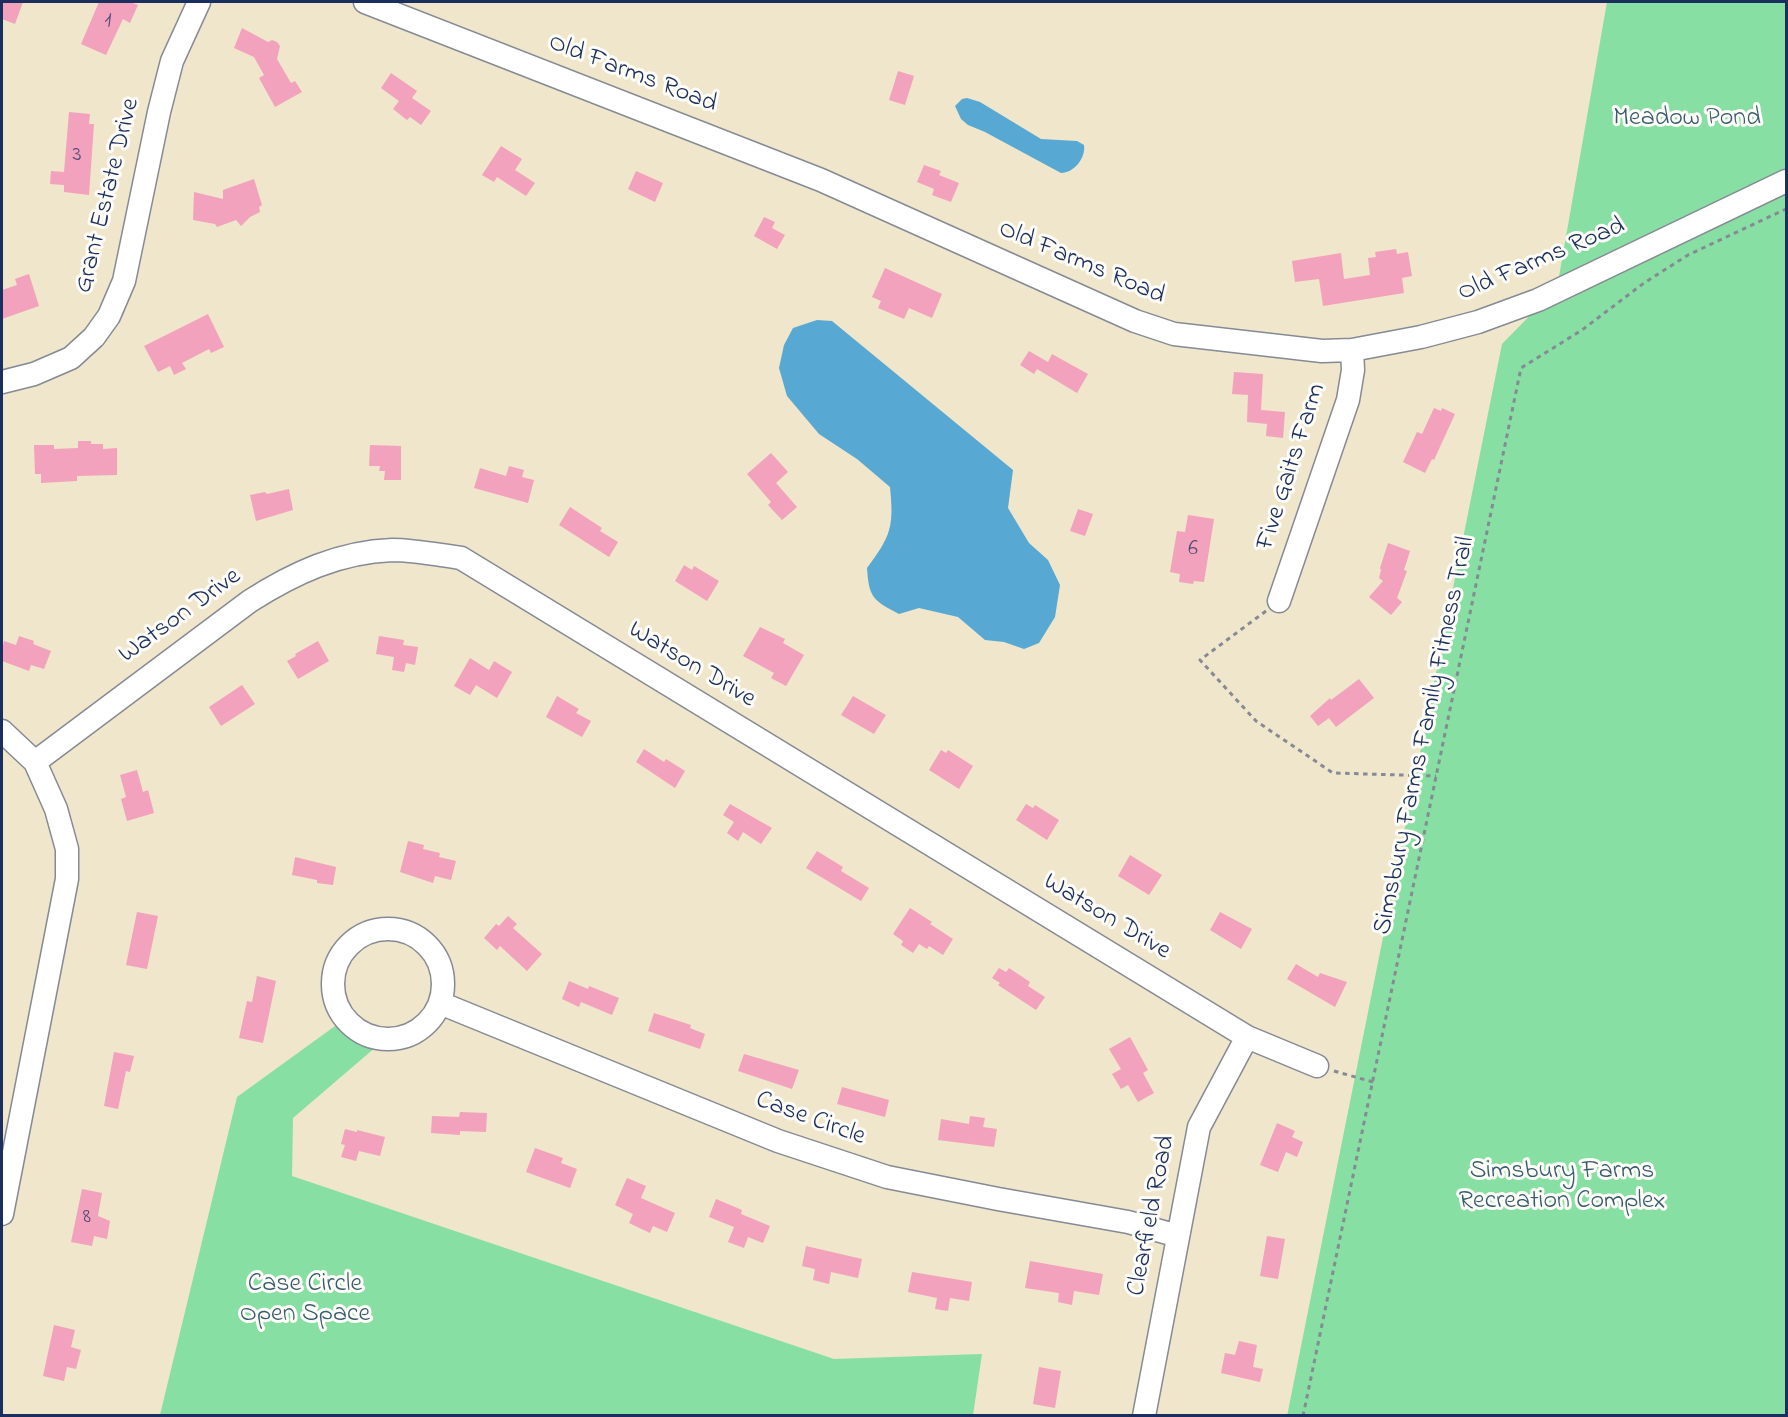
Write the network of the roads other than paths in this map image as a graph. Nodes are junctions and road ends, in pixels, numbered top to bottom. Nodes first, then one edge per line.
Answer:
1 (199, 2) edge
2 (365, 2) edge
3 (1786, 181) edge
4 (1352, 350) junction
5 (2, 382) edge
6 (1280, 601) road end
7 (2, 731) edge
8 (35, 762) junction
9 (440, 1003) junction
10 (1247, 1037) junction
11 (1317, 1066) road end
12 (2, 1214) edge
13 (1178, 1236) junction
14 (1144, 1416) edge

1 - 5 street, Grant Estate Drive
2 - 4 street, Old Farms Road
3 - 4 street, Old Farms Road
4 - 6 street, Five Gaits Farm
7 - 8 street
8 - 10 street, Watson Drive
8 - 12 street
9 - 9 street
9 - 13 street, Case Circle
10 - 11 street, Watson Drive
10 - 13 street, Clearfield Road
13 - 14 street, Clearfield Road

